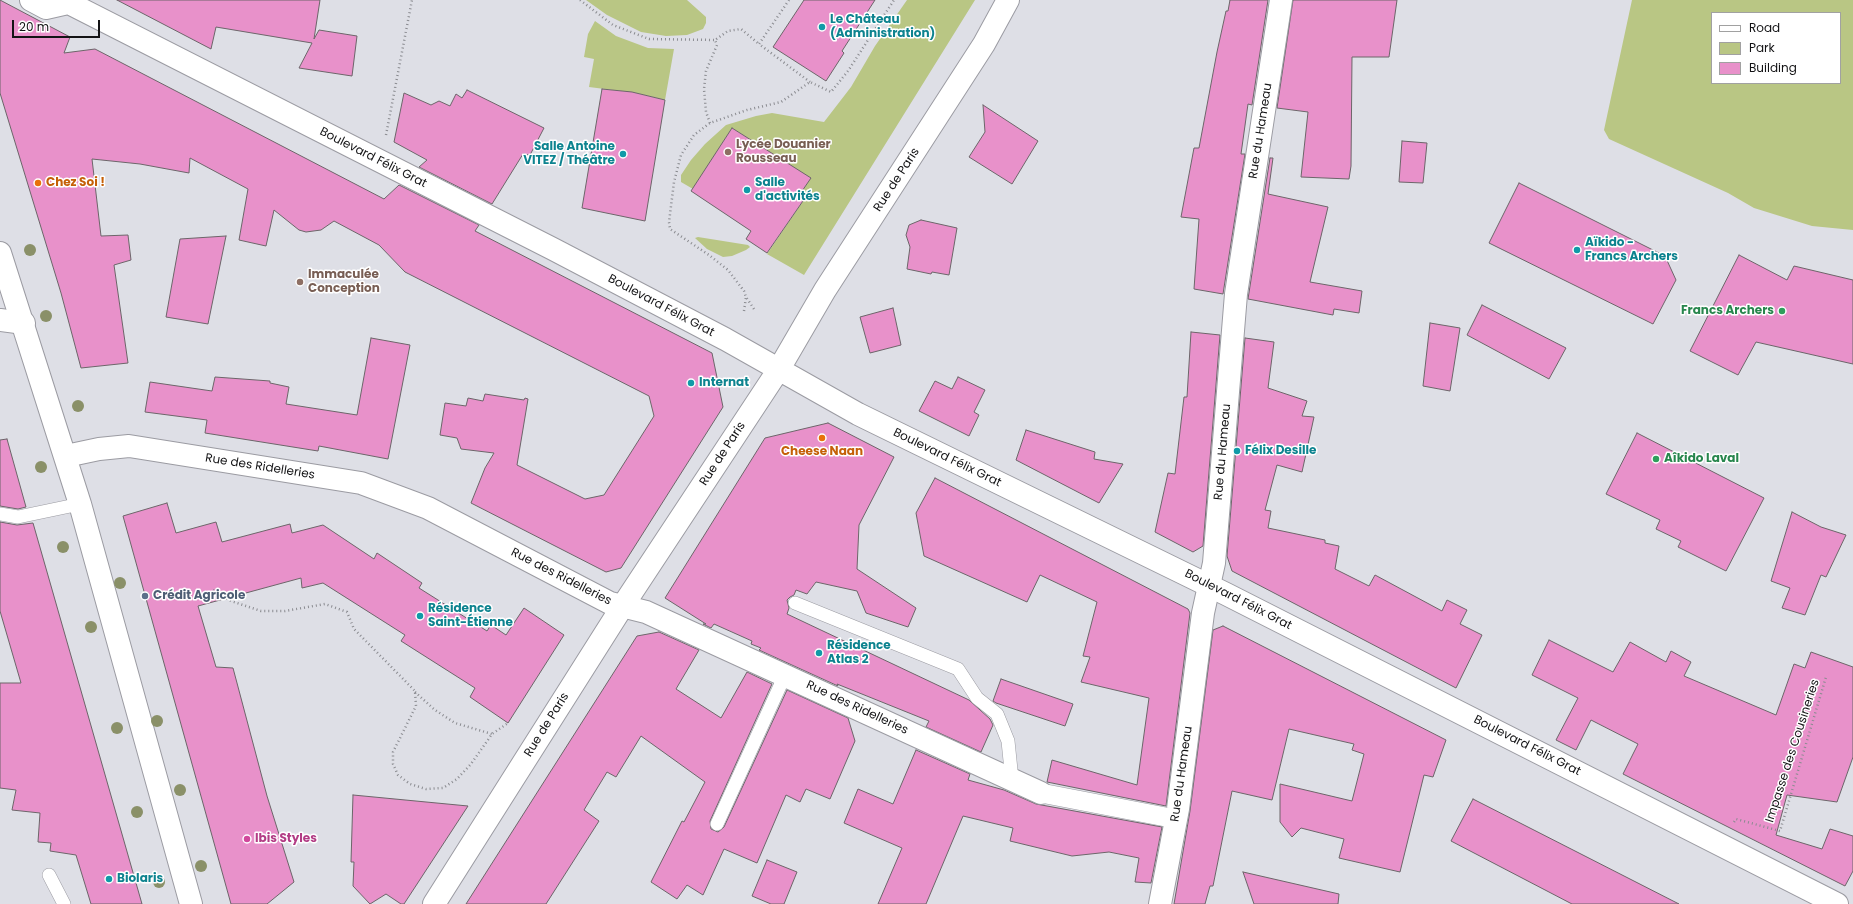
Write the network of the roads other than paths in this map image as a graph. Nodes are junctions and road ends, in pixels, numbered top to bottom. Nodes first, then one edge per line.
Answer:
1 (31, 0) edge
2 (1008, 0) edge
3 (1281, 0) edge
4 (66, 1) edge
5 (0, 253) edge
6 (0, 320) edge
7 (24, 323) junction
8 (779, 369) junction
9 (66, 456) junction
10 (80, 504) junction
11 (0, 514) edge
12 (1208, 585) junction
13 (795, 603) dead end
14 (622, 607) junction
15 (785, 675) junction
16 (1012, 780) junction
17 (1041, 793) joint
18 (1176, 819) junction
19 (717, 824) dead end
20 (49, 875) dead end
21 (64, 904) edge
22 (191, 904) edge
23 (434, 904) edge
24 (1160, 904) edge
25 (1837, 904) edge

1 - 4 main road
2 - 8 main road, Rue de Paris
3 - 12 main road, Rue du Hameau
4 - 8 main road, Boulevard Félix Grat
5 - 7 main road
6 - 7 main road
7 - 9 main road
8 - 12 main road, Boulevard Félix Grat
8 - 14 main road, Rue de Paris
9 - 10 main road
9 - 14 main road, Rue des Ridelleries
10 - 11 lane
10 - 22 main road
12 - 18 main road, Rue du Hameau
12 - 25 main road, Boulevard Félix Grat
13 - 16 lane
14 - 15 main road, Rue des Ridelleries
14 - 23 main road, Rue de Paris
15 - 16 main road, Rue des Ridelleries
15 - 19 lane
16 - 17 main road, Rue des Ridelleries
17 - 18 street, Rue des Ridelleries
18 - 24 main road, Rue du Hameau
20 - 21 lane

